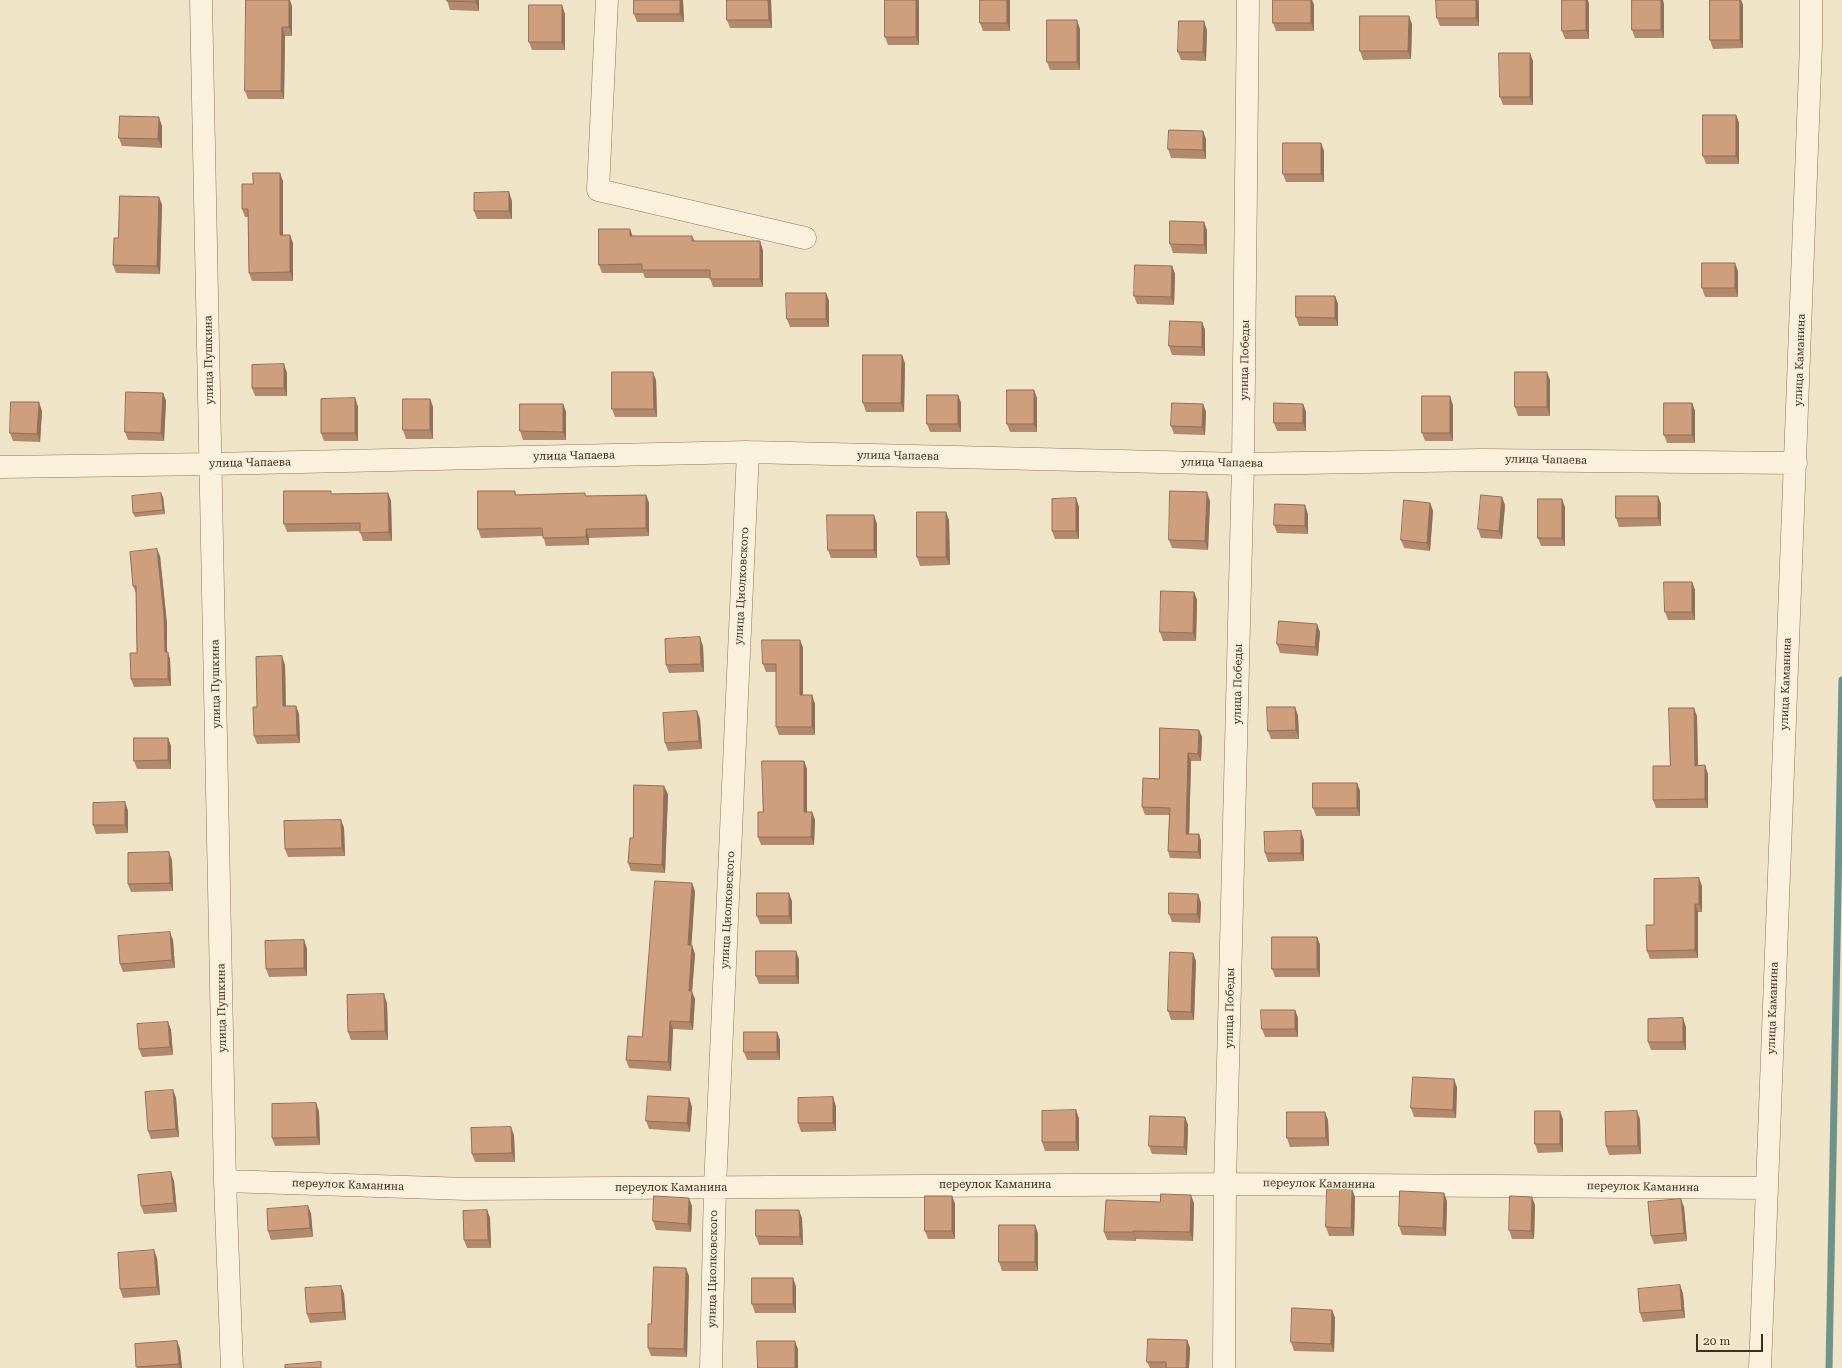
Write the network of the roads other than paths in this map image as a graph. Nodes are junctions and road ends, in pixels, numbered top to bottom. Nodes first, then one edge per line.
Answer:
1 (202, 0) edge
2 (607, 0) edge
3 (1248, 0) edge
4 (1811, 0) edge
5 (805, 238) dead end
6 (748, 452) junction
7 (1796, 463) junction
8 (211, 464) junction
9 (1243, 464) junction
10 (0, 467) edge
11 (225, 1181) junction
12 (1225, 1184) junction
13 (715, 1187) junction
14 (1766, 1188) junction
15 (232, 1368) edge
16 (711, 1368) edge
17 (1224, 1368) edge
18 (1760, 1368) edge

1 - 8 street, улица Пушкина
2 - 5 street
3 - 9 street, улица Победы
4 - 7 street, улица Каманина
6 - 8 street, улица Чапаева
6 - 9 street, улица Чапаева
6 - 13 street, улица Циолковского
7 - 9 street, улица Чапаева
7 - 14 street, улица Каманина
8 - 10 street, улица Чапаева
8 - 11 street, улица Пушкина
9 - 12 street, улица Победы
11 - 13 street, переулок Каманина
11 - 15 street, улица Пушкина
12 - 13 street, переулок Каманина
12 - 14 street, переулок Каманина
12 - 17 street, улица Победы
13 - 16 street, улица Циолковского
14 - 18 street, улица Каманина

